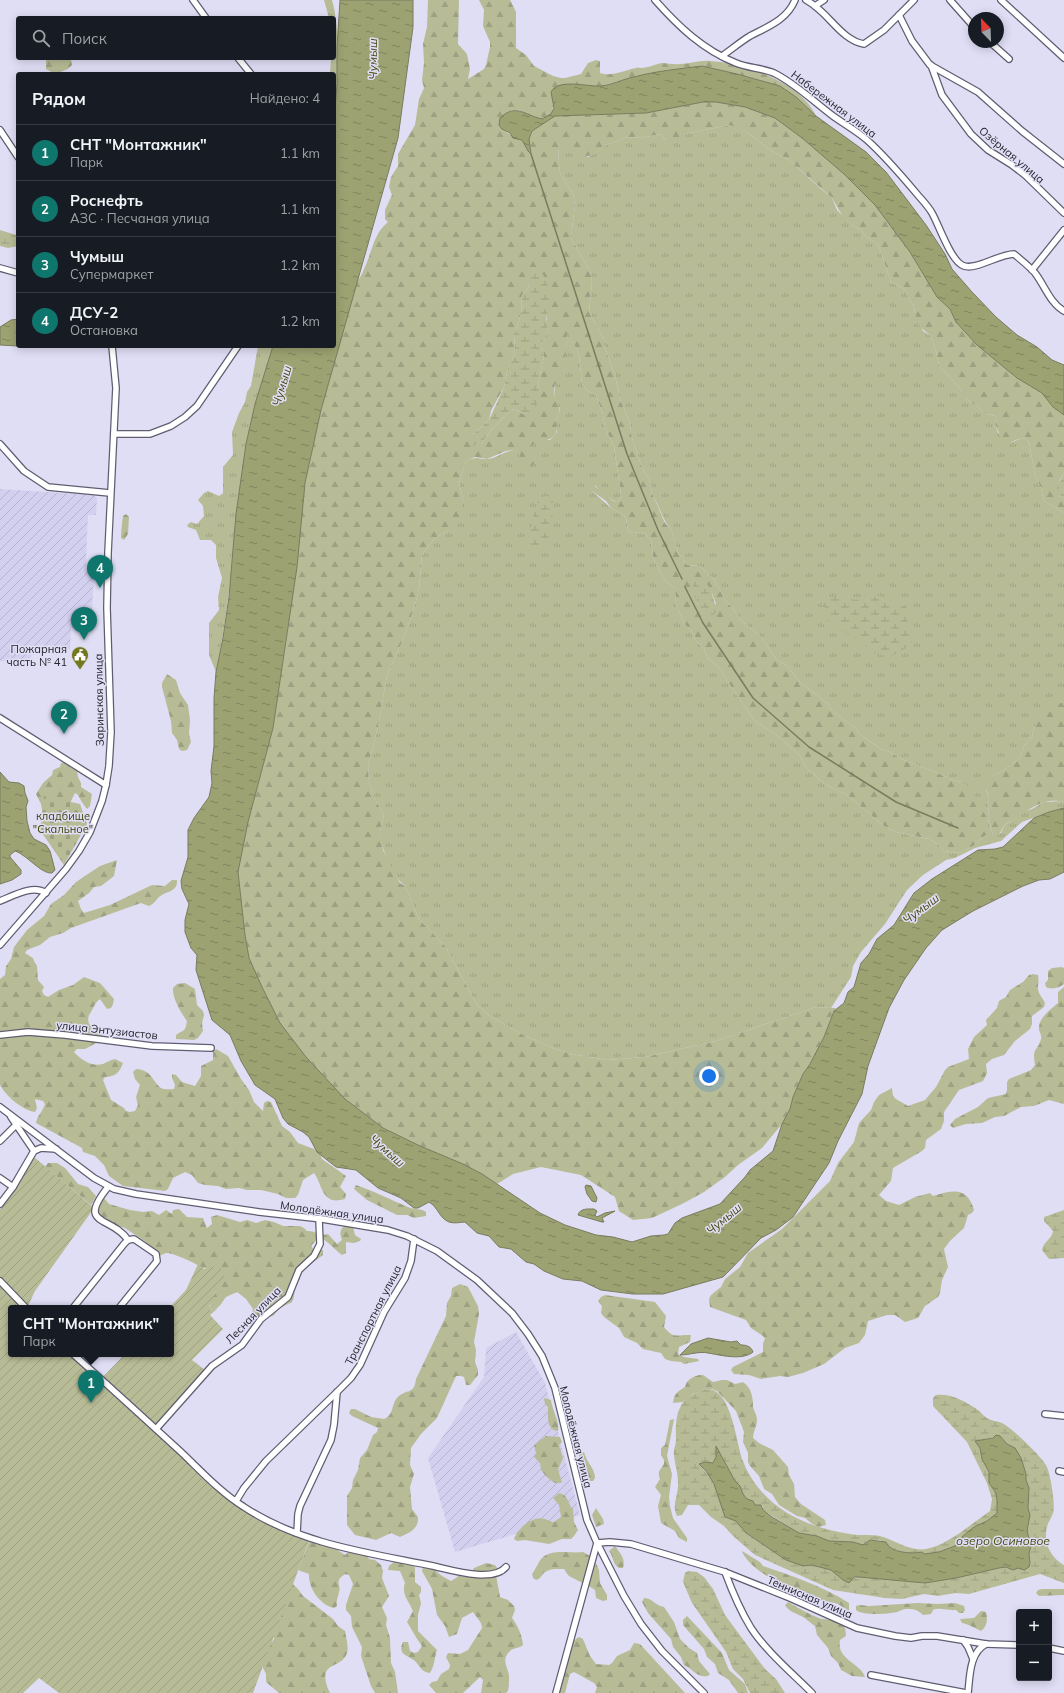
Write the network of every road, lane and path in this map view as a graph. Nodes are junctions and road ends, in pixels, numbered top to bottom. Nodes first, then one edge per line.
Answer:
1 (193, 0) edge
2 (656, 0) edge
3 (795, 0) edge
4 (806, 0) edge
5 (824, 0) edge
6 (914, 0) edge
7 (950, 0) edge
8 (1001, 0) edge
9 (815, 6) junction
10 (899, 15) junction
11 (205, 16) edge
12 (968, 20) edge
13 (997, 48) edge
14 (722, 56) junction
15 (1064, 58) edge
16 (1009, 59) dead end
17 (240, 60) edge
18 (930, 65) junction
19 (249, 72) edge
20 (0, 130) edge
21 (16, 154) edge
22 (1064, 164) edge
23 (1064, 213) edge
24 (1064, 230) edge
25 (0, 268) edge
26 (1032, 270) junction
27 (16, 273) edge
28 (1064, 311) edge
29 (112, 348) edge
30 (237, 348) edge
31 (115, 434) junction
32 (0, 444) edge
33 (110, 493) junction
34 (1, 719) edge
35 (106, 785) junction
36 (46, 893) junction
37 (0, 901) edge
38 (0, 945) edge
39 (0, 1035) edge
40 (211, 1048) dead end
41 (0, 1106) edge
42 (9, 1114) junction
43 (16, 1124) junction
44 (0, 1142) edge
45 (56, 1149) junction
46 (34, 1151) junction
47 (0, 1178) edge
48 (12, 1187) junction
49 (108, 1187) junction
50 (0, 1204) edge
51 (319, 1218) junction
52 (414, 1239) junction
53 (128, 1240) junction
54 (0, 1281) edge
55 (23, 1305) edge
56 (75, 1305) edge
57 (120, 1305) edge
58 (81, 1357) edge
59 (337, 1392) junction
60 (1045, 1414) dead end
61 (1064, 1416) edge
62 (156, 1429) junction
63 (236, 1501) junction
64 (296, 1533) junction
65 (596, 1543) junction
66 (506, 1567) dead end
67 (724, 1572) junction
68 (962, 1640) junction
69 (986, 1644) junction
70 (1016, 1645) edge
71 (1052, 1649) edge
72 (1064, 1651) edge
73 (973, 1659) junction
74 (871, 1675) dead end
75 (556, 1693) edge
76 (704, 1693) edge
77 (812, 1693) edge
78 (967, 1693) edge

1 - 11 street
2 - 14 street, Набережная улица
3 - 14 street
4 - 9 street
5 - 9 street
6 - 10 street
7 - 12 street
8 - 15 street
9 - 10 street
10 - 18 street, Озёрная улица
13 - 16 street
14 - 26 street, Набережная улица
17 - 19 street
18 - 22 street, Озёрная улица
18 - 23 street, Озёрная улица
20 - 21 street
24 - 26 street
25 - 27 street
26 - 28 street, Набережная улица
29 - 31 street, Заринская улица
30 - 31 street
31 - 33 street, Заринская улица
32 - 33 street
33 - 35 street, Заринская улица
34 - 35 street
35 - 36 street, Заринская улица
36 - 37 street
36 - 38 street, Заринская улица
39 - 40 street, улица Энтузиастов
41 - 42 street, Молодёжная улица
42 - 43 street
42 - 45 street, Молодёжная улица
43 - 44 street
43 - 46 street
45 - 46 street
45 - 49 street, Молодёжная улица
46 - 48 street
47 - 48 street
48 - 50 street
49 - 51 street, Молодёжная улица
49 - 53 street
51 - 52 street, Молодёжная улица
51 - 62 street, Лесная улица
52 - 59 street, Транспортная улица
52 - 65 street, Молодёжная улица
53 - 56 street
53 - 57 street
54 - 55 street
58 - 62 street
59 - 63 street, Транспортная улица
59 - 64 street
60 - 61 street
62 - 63 street
63 - 64 street
64 - 66 street
65 - 67 street, Теннисная улица
65 - 75 street
65 - 76 street, Молодёжная улица
67 - 68 street, Теннисная улица
67 - 77 street
68 - 69 street, Теннисная улица
68 - 73 street
69 - 70 street, Теннисная улица
69 - 73 street
71 - 72 street
73 - 78 street
74 - 78 street

